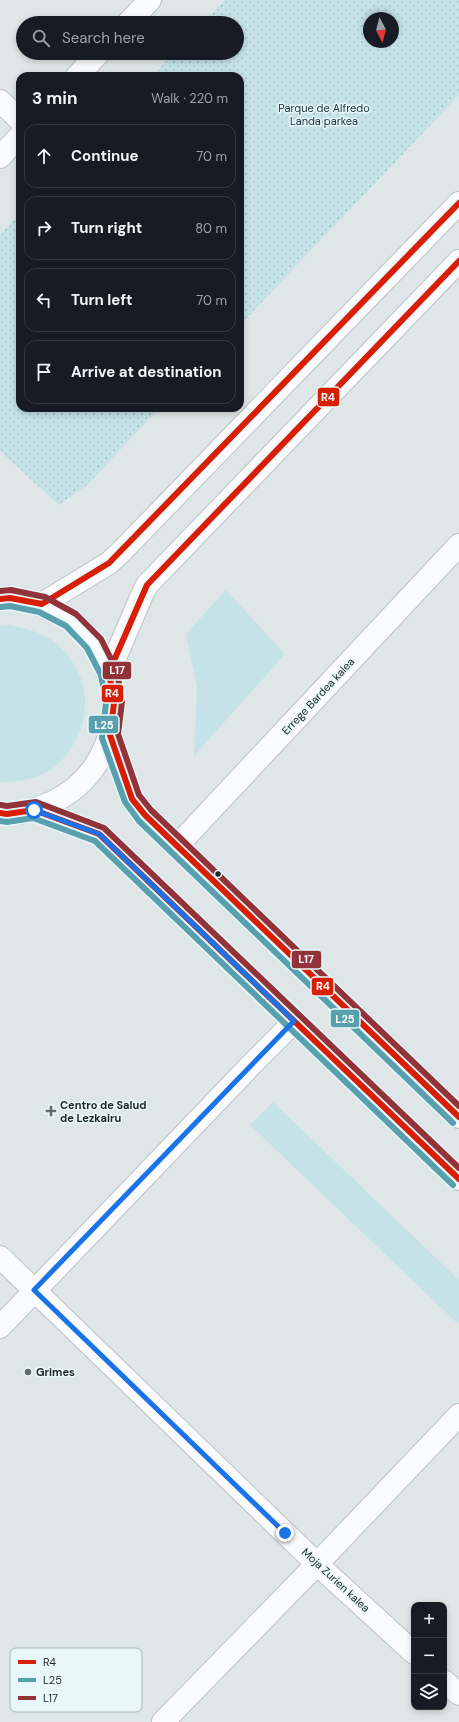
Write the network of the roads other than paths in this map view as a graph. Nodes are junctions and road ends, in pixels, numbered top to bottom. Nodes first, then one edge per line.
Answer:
1 (150, 0) edge
2 (135, 16) edge
3 (93, 60) edge
4 (81, 72) edge
5 (0, 101) edge
6 (16, 116) edge
7 (16, 140) edge
8 (0, 157) edge
9 (459, 203) edge
10 (459, 261) edge
11 (459, 545) edge
12 (0, 599) edge
13 (42, 604) junction
14 (109, 672) junction
15 (110, 735) junction
16 (34, 810) junction
17 (0, 813) edge
18 (177, 846) junction
19 (294, 1021) junction
20 (459, 1117) edge
21 (459, 1179) edge
22 (0, 1257) edge
23 (34, 1290) junction
24 (0, 1327) edge
25 (459, 1415) edge
26 (317, 1564) junction
27 (411, 1650) edge
28 (447, 1683) edge
29 (459, 1694) edge
30 (163, 1722) edge

1 - 2 street
3 - 4 street
5 - 6 street
7 - 8 street
9 - 13 street
10 - 14 street
11 - 18 street, Errege Bardea kalea
12 - 13 street
13 - 14 street
14 - 15 street
15 - 16 street
15 - 18 street
16 - 17 street
16 - 19 street
18 - 20 street
19 - 21 street
19 - 23 street
22 - 23 street, Moja Zurien kalea
23 - 24 street
23 - 26 street, Moja Zurien kalea
25 - 26 street
26 - 27 street, Moja Zurien kalea
26 - 30 street
28 - 29 street

